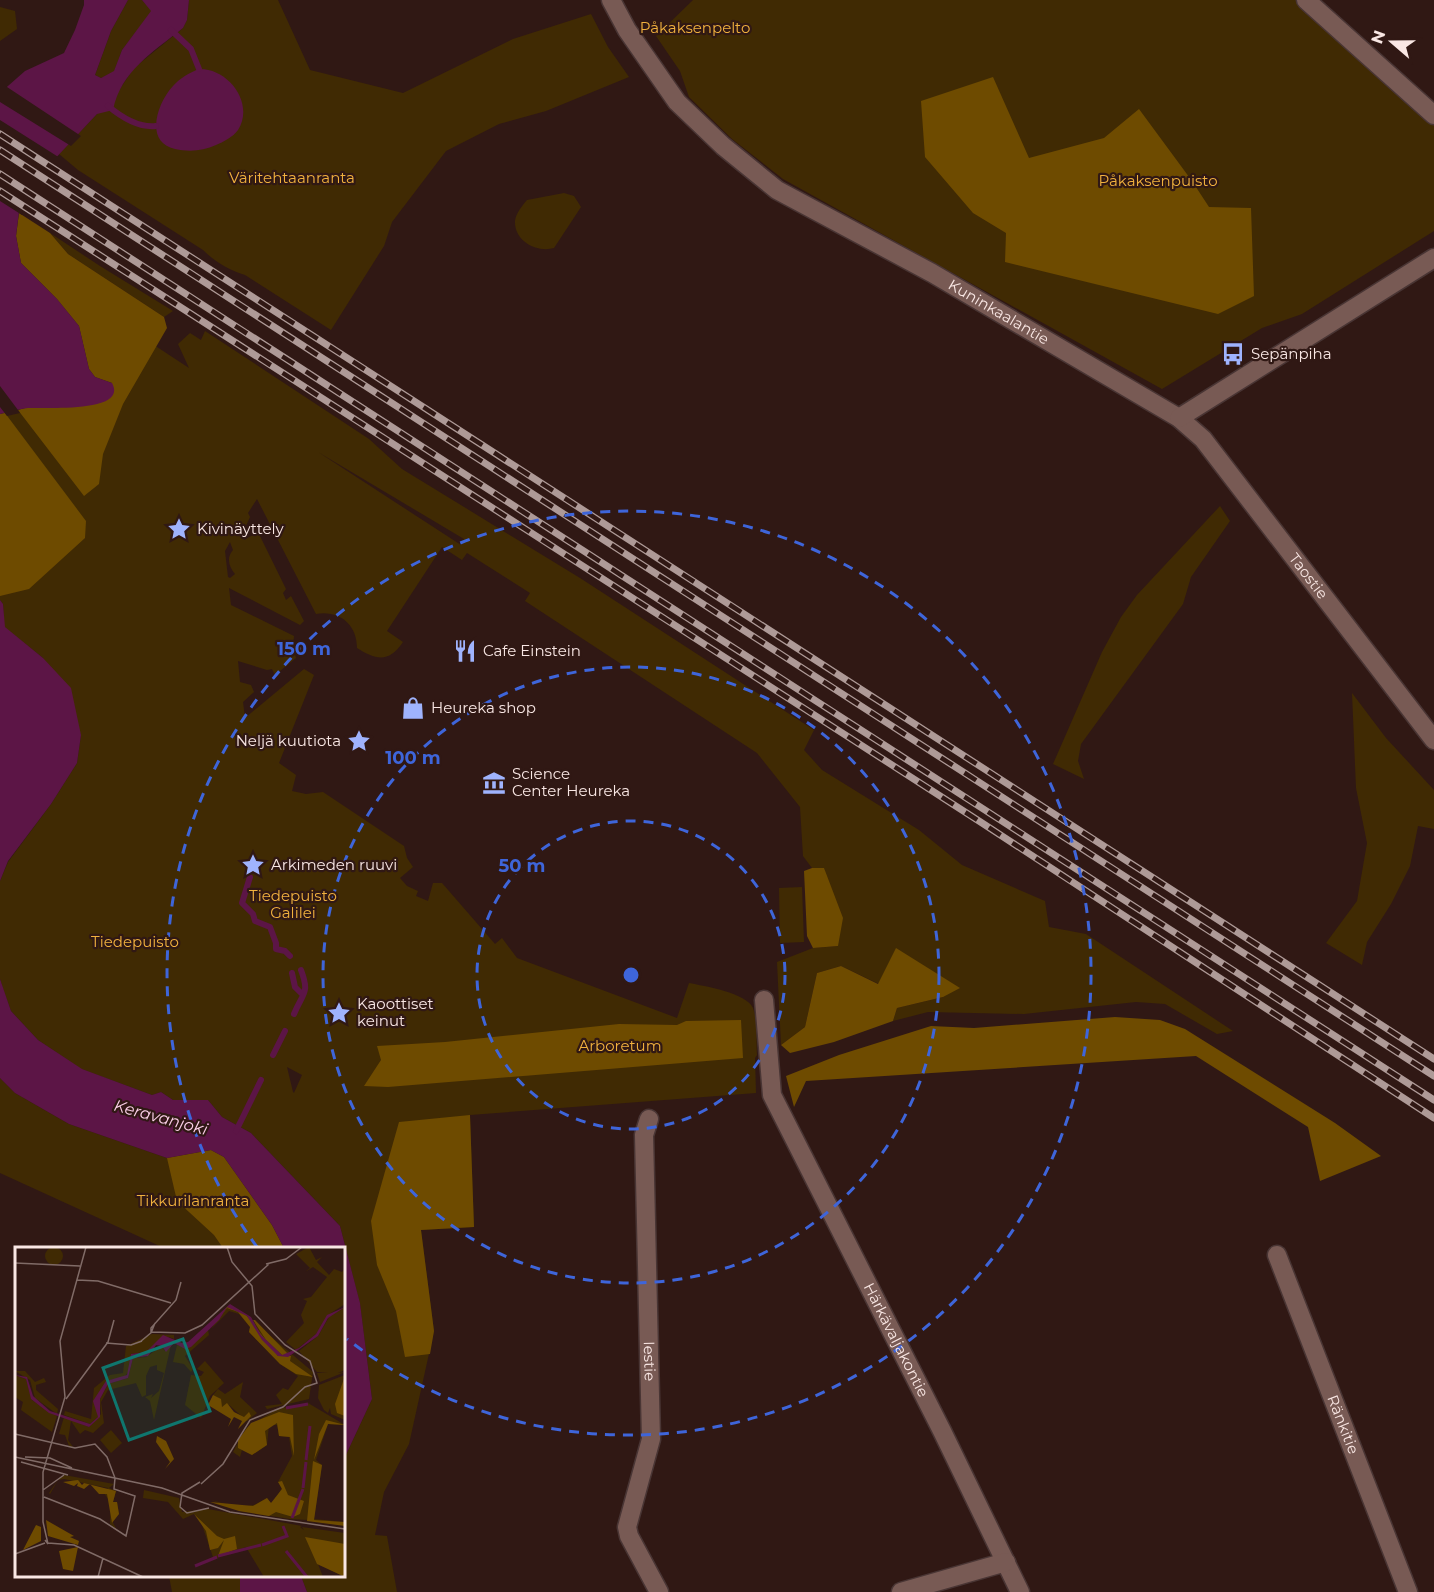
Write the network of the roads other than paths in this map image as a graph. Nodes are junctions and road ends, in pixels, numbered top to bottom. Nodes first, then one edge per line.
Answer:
1 (612, 0) edge
2 (1306, 0) edge
3 (1434, 115) edge
4 (1434, 258) edge
5 (1179, 418) junction
6 (1434, 740) edge
7 (764, 1000) dead end
8 (649, 1119) dead end
9 (1277, 1255) dead end
10 (1006, 1562) junction
11 (659, 1592) edge
12 (901, 1592) edge
13 (1020, 1592) edge
14 (1408, 1592) edge

1 - 5 street, Kuninkaalantie
2 - 3 street
4 - 5 street
5 - 6 street, Taostie
7 - 10 street, Härkävaljakontie
8 - 11 street, Iestie
9 - 14 street, Ränkitie
10 - 12 street
10 - 13 street, Härkävaljakontie

